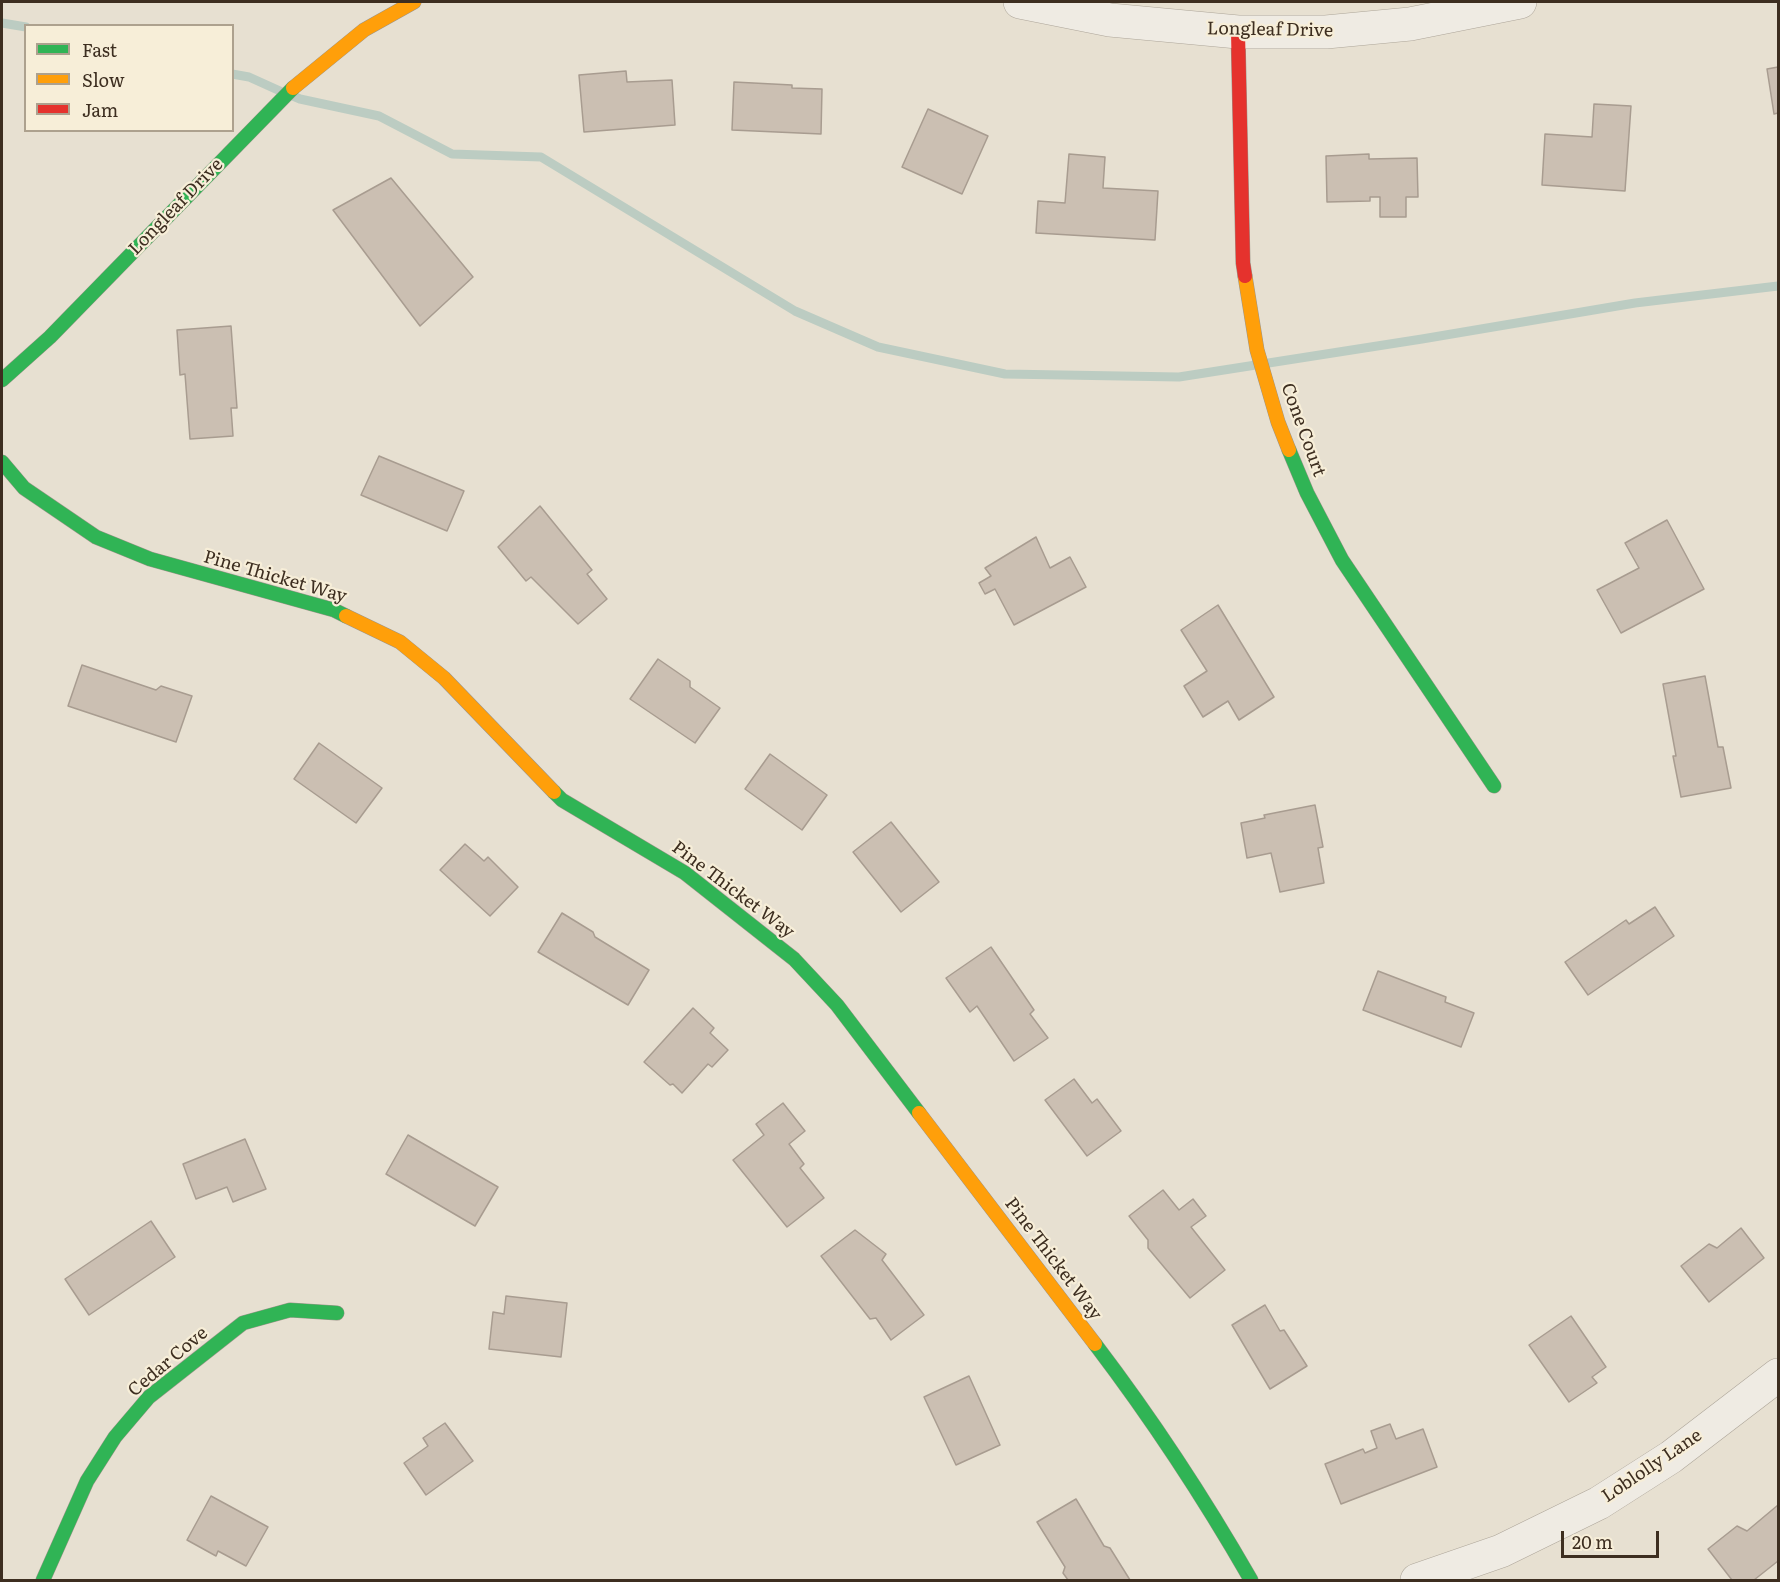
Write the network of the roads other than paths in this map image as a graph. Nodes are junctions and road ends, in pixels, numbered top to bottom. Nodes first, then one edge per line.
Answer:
1 (414, 2) edge
2 (1020, 2) edge
3 (1520, 2) edge
4 (1238, 32) junction
5 (2, 380) edge
6 (2, 462) edge
7 (1494, 786) dead end
8 (337, 1313) dead end
9 (1779, 1375) edge
10 (43, 1581) edge
11 (1251, 1581) edge
12 (1417, 1581) edge

1 - 5 street, Longleaf Drive
2 - 4 street, Longleaf Drive
3 - 4 street, Longleaf Drive
4 - 7 street, Cone Court
6 - 11 street, Pine Thicket Way
8 - 10 street, Cedar Cove
9 - 12 street, Loblolly Lane

